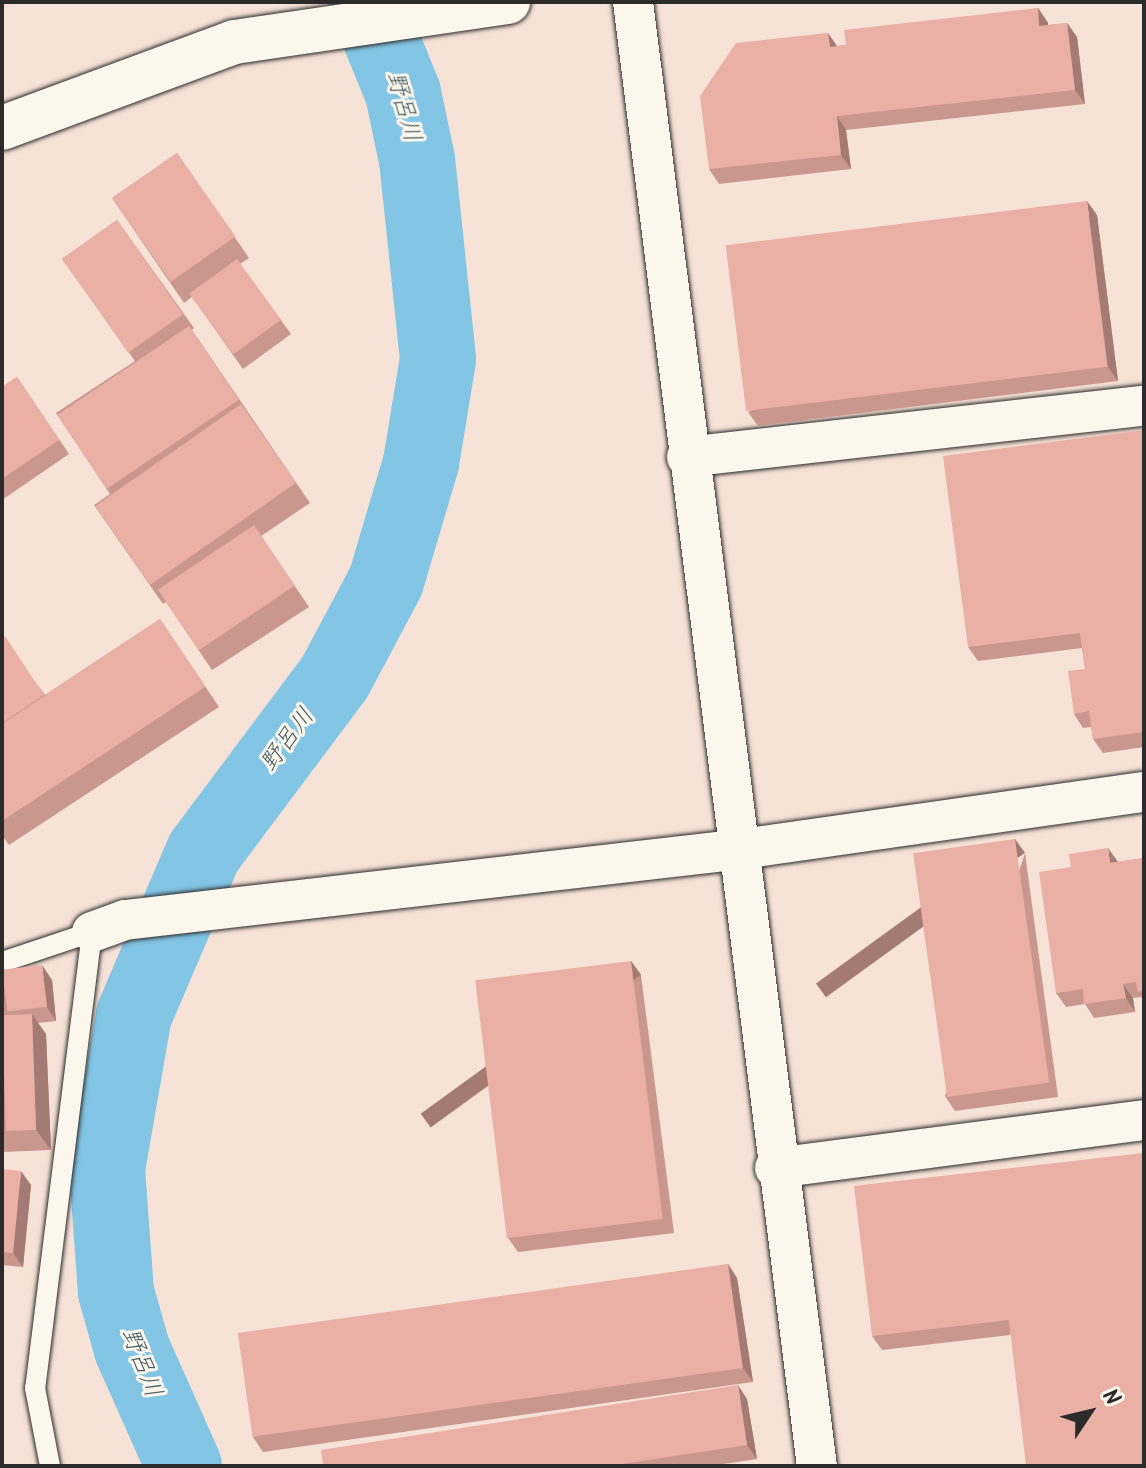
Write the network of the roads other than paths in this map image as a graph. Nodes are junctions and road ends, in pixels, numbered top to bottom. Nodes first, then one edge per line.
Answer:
1 (508, 2) edge
2 (633, 2) edge
3 (3, 126) edge
4 (1144, 406) edge
5 (687, 457) junction
6 (1144, 792) edge
7 (735, 850) junction
8 (109, 926) junction
9 (4, 956) edge
10 (1144, 1120) edge
11 (775, 1168) junction
12 (50, 1466) edge
13 (817, 1466) edge

1 - 3 street
2 - 5 street
4 - 5 street
5 - 7 street
6 - 7 street
7 - 8 street
7 - 11 street
8 - 9 lane
8 - 12 lane
10 - 11 street
11 - 13 street

